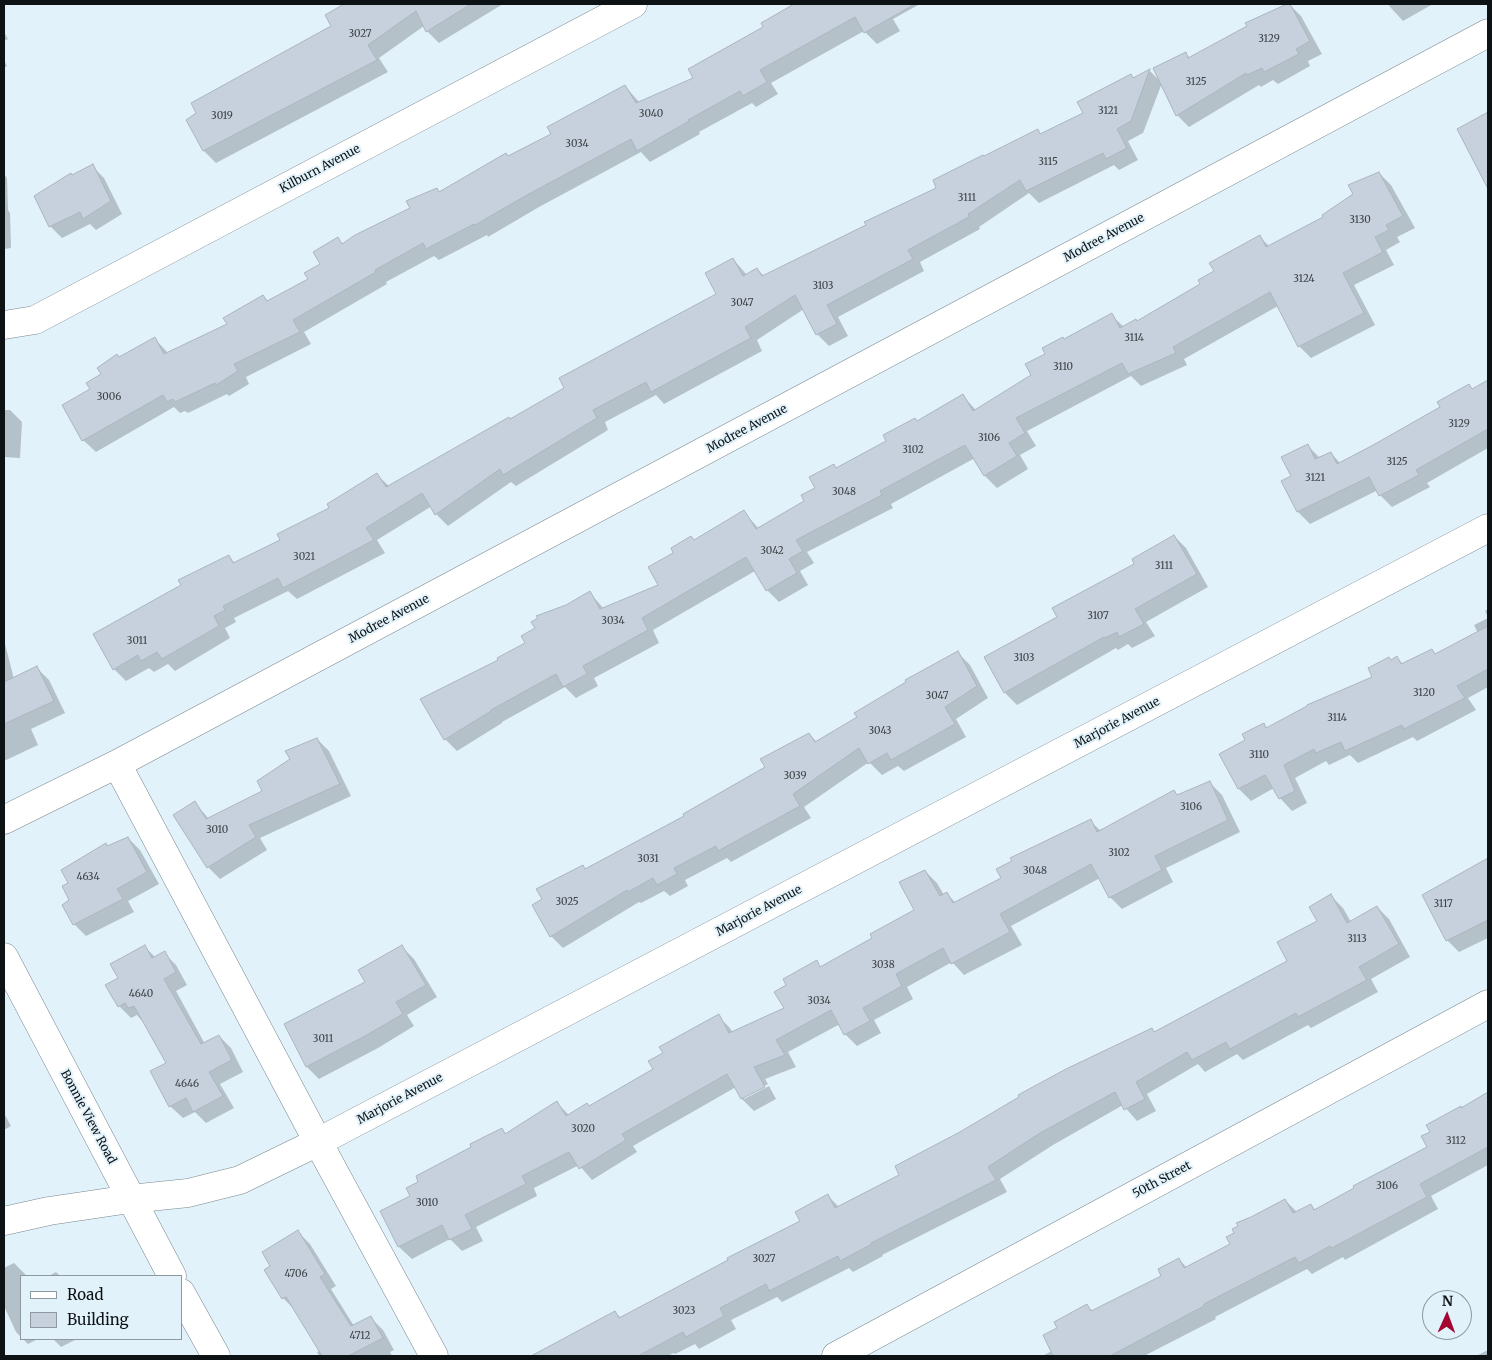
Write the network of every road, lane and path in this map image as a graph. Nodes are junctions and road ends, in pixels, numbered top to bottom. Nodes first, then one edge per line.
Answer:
1 (632, 4) edge
2 (1488, 33) edge
3 (4, 325) edge
4 (1488, 528) edge
5 (118, 764) junction
6 (4, 820) edge
7 (4, 957) edge
8 (1488, 1004) edge
9 (318, 1142) junction
10 (130, 1199) junction
11 (4, 1221) edge
12 (171, 1275) edge
13 (182, 1295) edge
14 (216, 1356) edge
15 (434, 1356) edge
16 (836, 1356) edge

1 - 3 street, Kilburn Avenue
2 - 5 street, Modree Avenue
4 - 9 street, Marjorie Avenue
5 - 6 street, Modree Avenue
5 - 9 street
7 - 10 street, Bonnie View Road
8 - 16 street, 50th Street
9 - 10 street, Marjorie Avenue
9 - 15 street
10 - 11 street, Marjorie Avenue
10 - 12 street, Bonnie View Road
13 - 14 street

